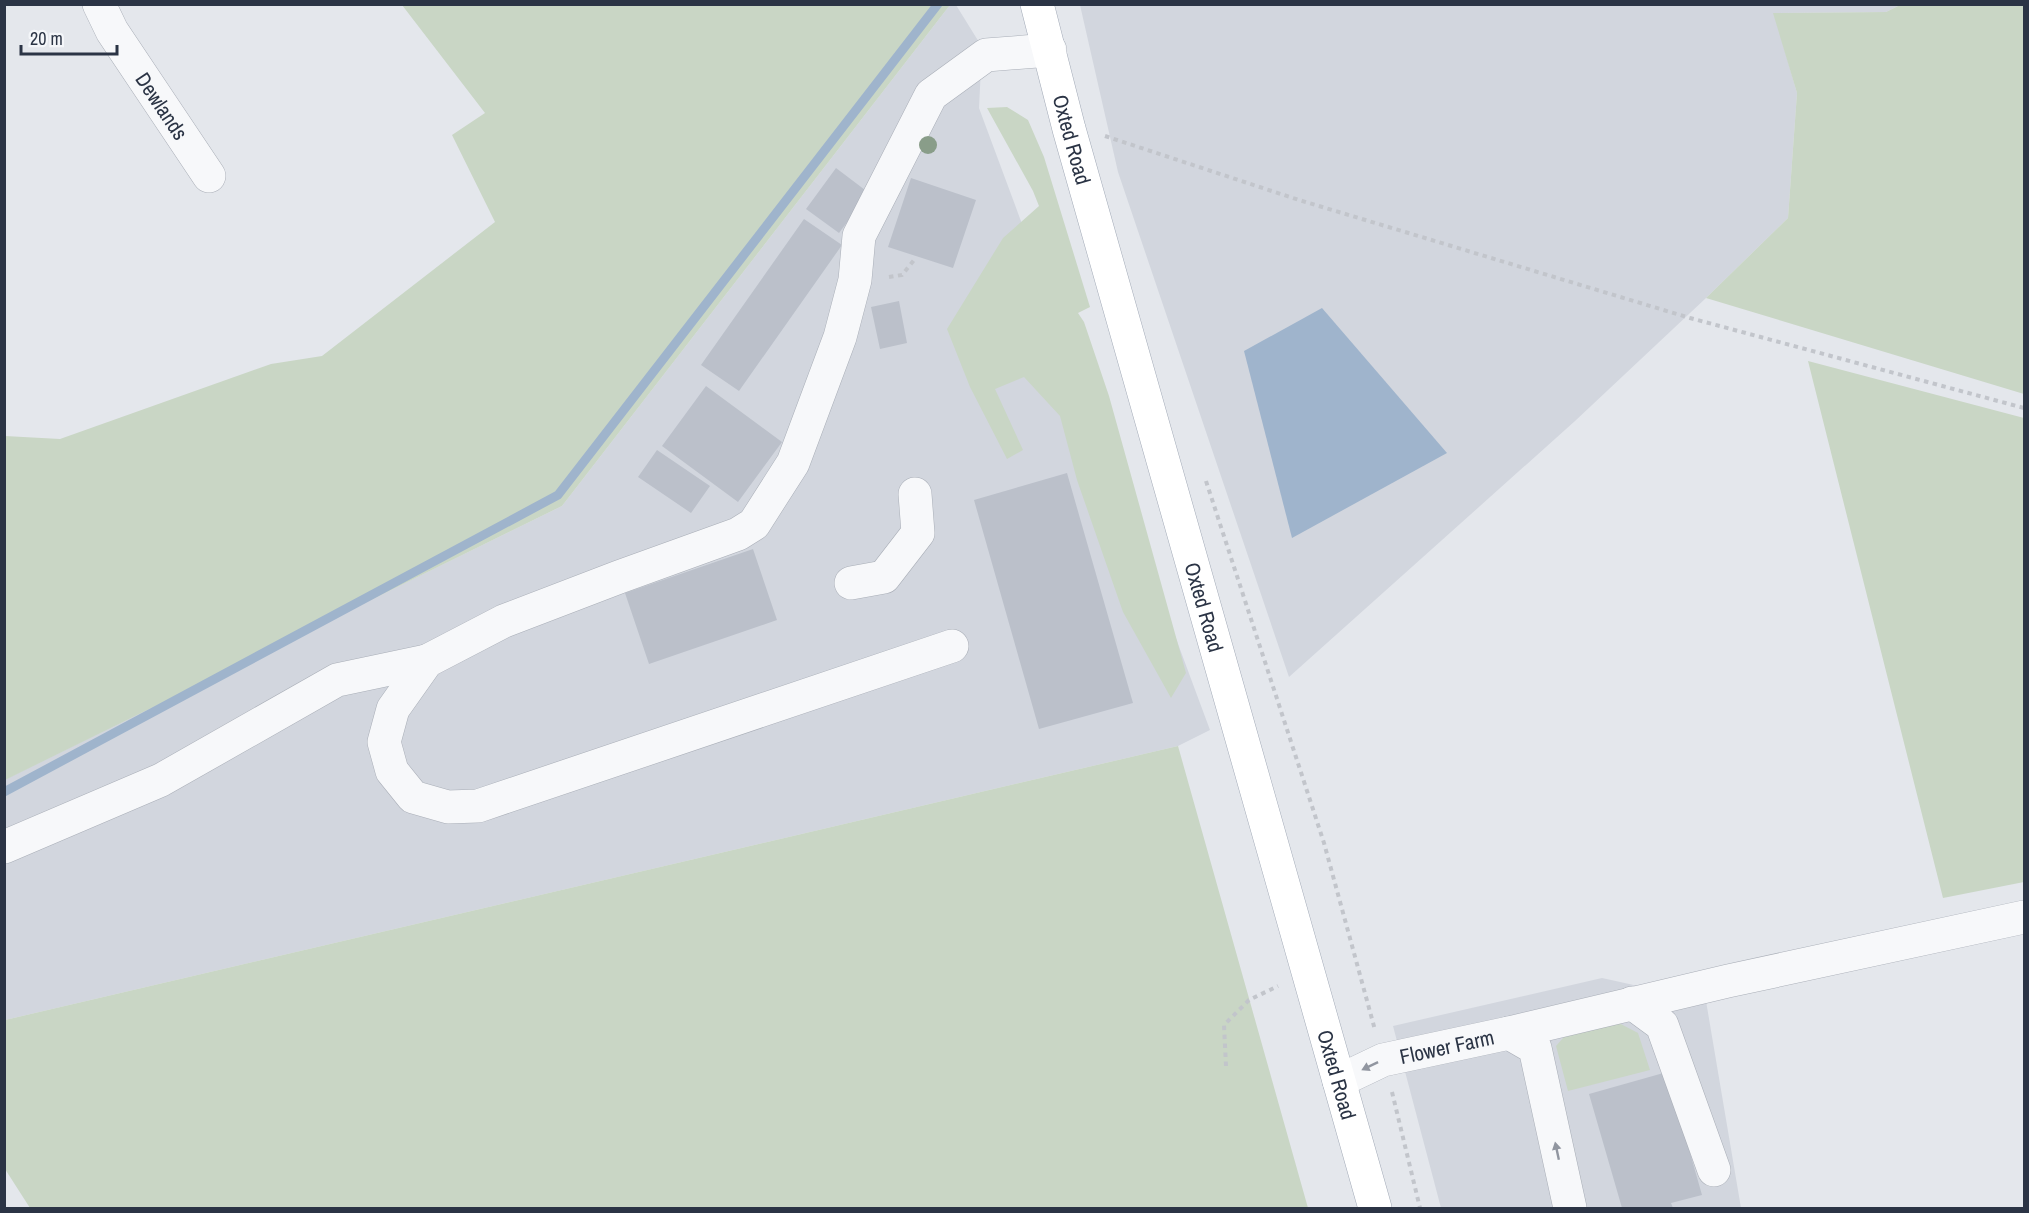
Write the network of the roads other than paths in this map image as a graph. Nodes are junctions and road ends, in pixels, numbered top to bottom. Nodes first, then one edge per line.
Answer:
1 (99, 4) edge
2 (1037, 4) edge
3 (1050, 50) junction
4 (209, 176) dead end
5 (915, 494) dead end
6 (851, 583) dead end
7 (952, 646) dead end
8 (427, 661) junction
9 (4, 847) edge
10 (2025, 917) edge
11 (1679, 992) junction
12 (1632, 1003) junction
13 (1662, 1025) junction
14 (1531, 1035) junction
15 (1339, 1082) junction
16 (1714, 1170) dead end
17 (1375, 1209) edge
18 (1570, 1209) edge

1 - 4 street, Dewlands
2 - 3 main road, Oxted Road
3 - 8 street
3 - 15 main road, Oxted Road
5 - 6 street
7 - 8 street
8 - 9 street
10 - 11 street, Flower Farm
11 - 12 street, Flower Farm
11 - 13 street
12 - 13 street
12 - 14 street, Flower Farm
13 - 16 street
14 -> 15 street, Flower Farm
18 -> 14 street
15 - 17 main road, Oxted Road

